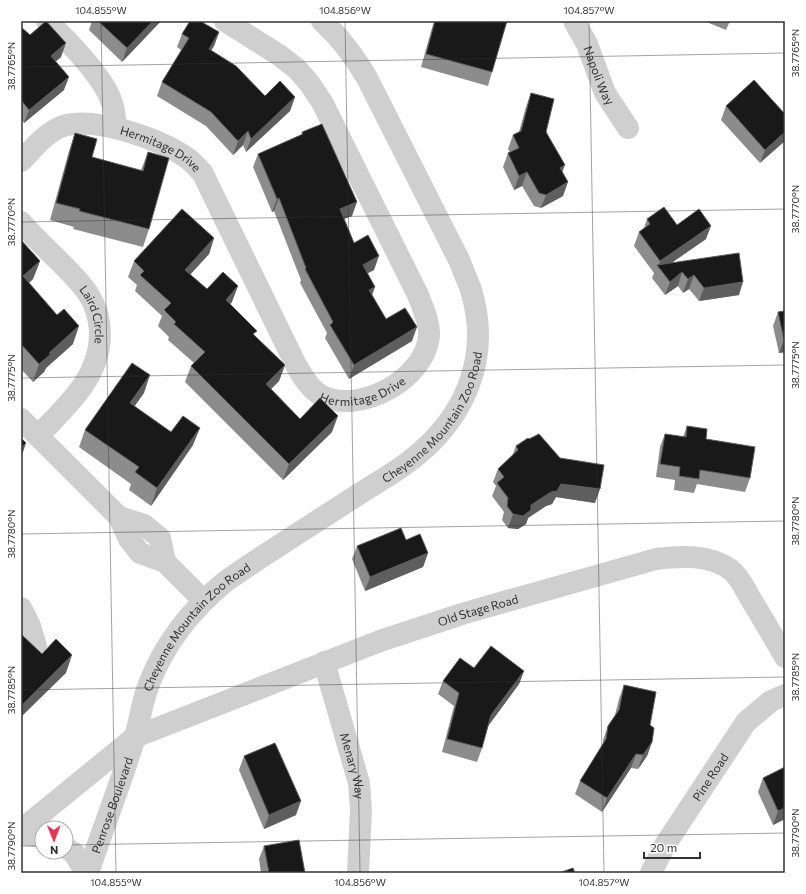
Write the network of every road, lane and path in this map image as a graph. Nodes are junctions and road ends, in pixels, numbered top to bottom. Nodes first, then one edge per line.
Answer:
1 (48, 21) edge
2 (225, 21) edge
3 (322, 21) edge
4 (574, 21) edge
5 (116, 128) junction
6 (628, 128) dead end
7 (21, 161) edge
8 (21, 222) edge
9 (21, 419) edge
10 (38, 436) junction
11 (203, 600) junction
12 (21, 608) edge
13 (36, 646) edge
14 (785, 657) edge
15 (324, 662) junction
16 (785, 695) edge
17 (135, 737) junction
18 (21, 830) edge
19 (21, 834) edge
20 (34, 836) edge
21 (74, 853) edge
22 (87, 873) edge
23 (358, 873) edge
24 (651, 873) edge

1 - 5 street
2 - 5 street, Hermitage Drive
3 - 11 street, Cheyenne Mountain Zoo Road
4 - 6 street, Napoli Way
5 - 7 street, Hermitage Drive
8 - 10 street, Laird Circle
9 - 10 street
10 - 11 street
11 - 17 street, Cheyenne Mountain Zoo Road
12 - 13 street
14 - 15 street, Old Stage Road
15 - 17 street, Old Stage Road
15 - 23 street, Menary Way
16 - 24 street, Pine Road
17 - 18 street, Old Stage Road
17 - 22 street, Penrose Boulevard
19 - 20 street
21 - 22 street

